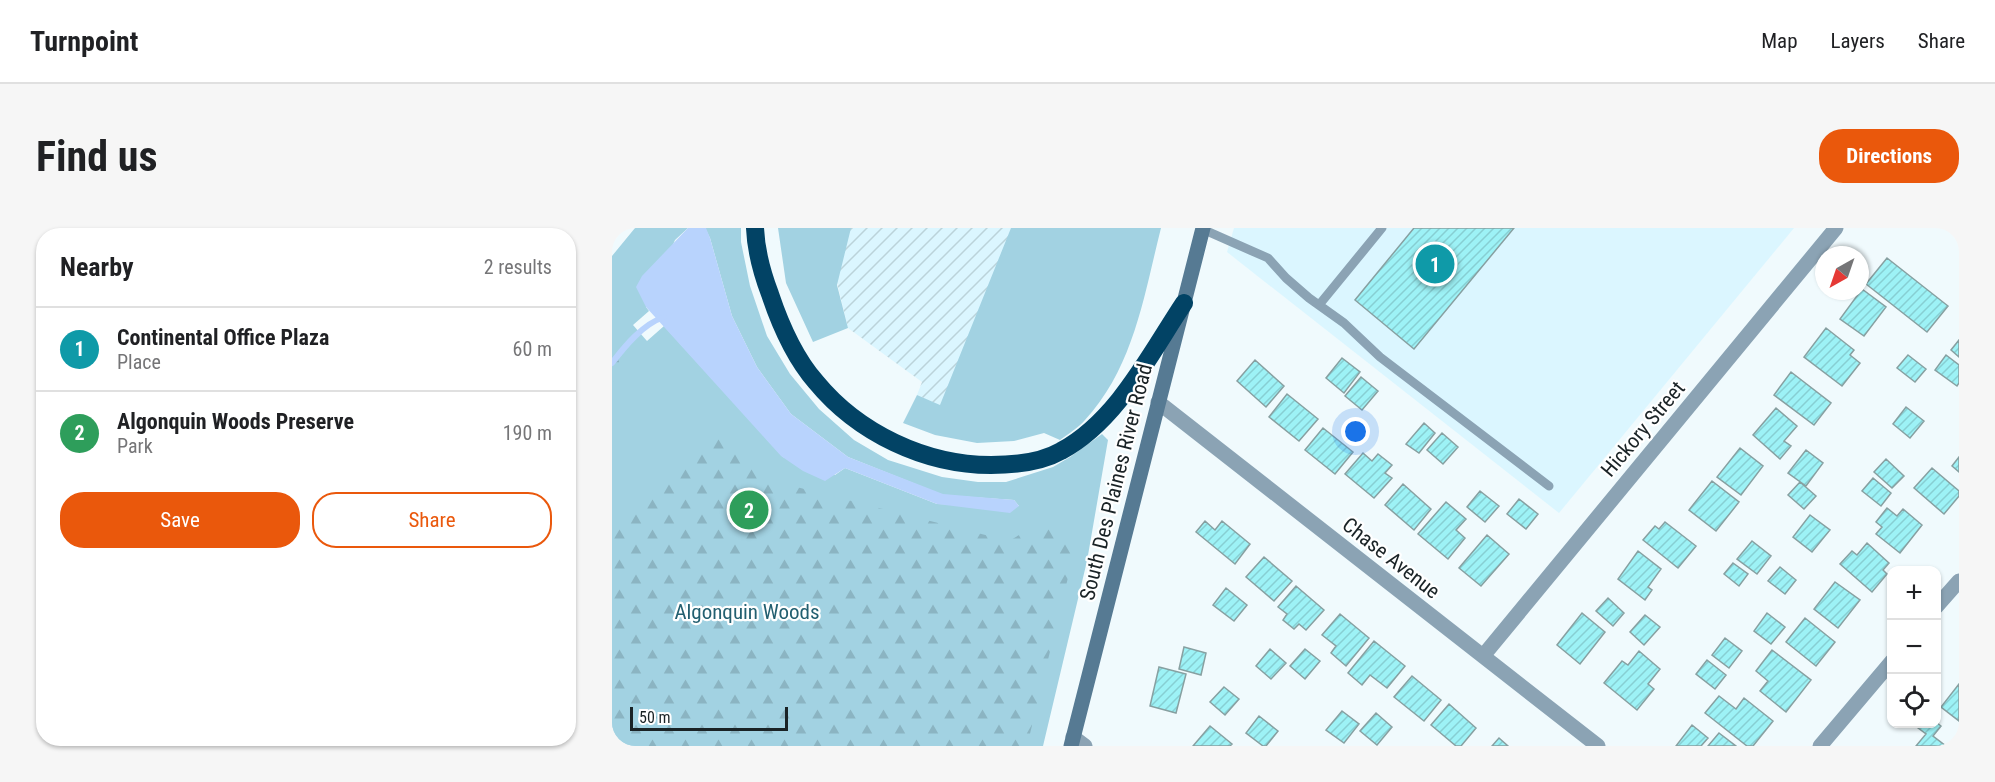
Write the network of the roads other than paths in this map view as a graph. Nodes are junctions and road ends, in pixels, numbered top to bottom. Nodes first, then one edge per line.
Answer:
1 (755, 228) edge
2 (1382, 228) edge
3 (1836, 228) edge
4 (1203, 229) edge
5 (1184, 303) junction
6 (1319, 305) junction
7 (1158, 402) junction
8 (1549, 486) dead end
9 (1959, 581) edge
10 (1941, 602) edge
11 (1483, 656) junction
12 (1887, 667) edge
13 (1076, 743) edge
14 (1598, 746) edge
15 (1820, 746) edge

1 - 5 highway
2 - 6 lane
3 - 11 street, Hickory Street
4 - 5 main road, South Des Plaines River Road
4 - 6 lane
5 - 7 main road, South Des Plaines River Road
6 - 8 lane
7 - 11 street, Chase Avenue
7 - 13 main road, South Des Plaines River Road
9 - 10 street
11 - 14 street, Chase Avenue
12 - 15 street

